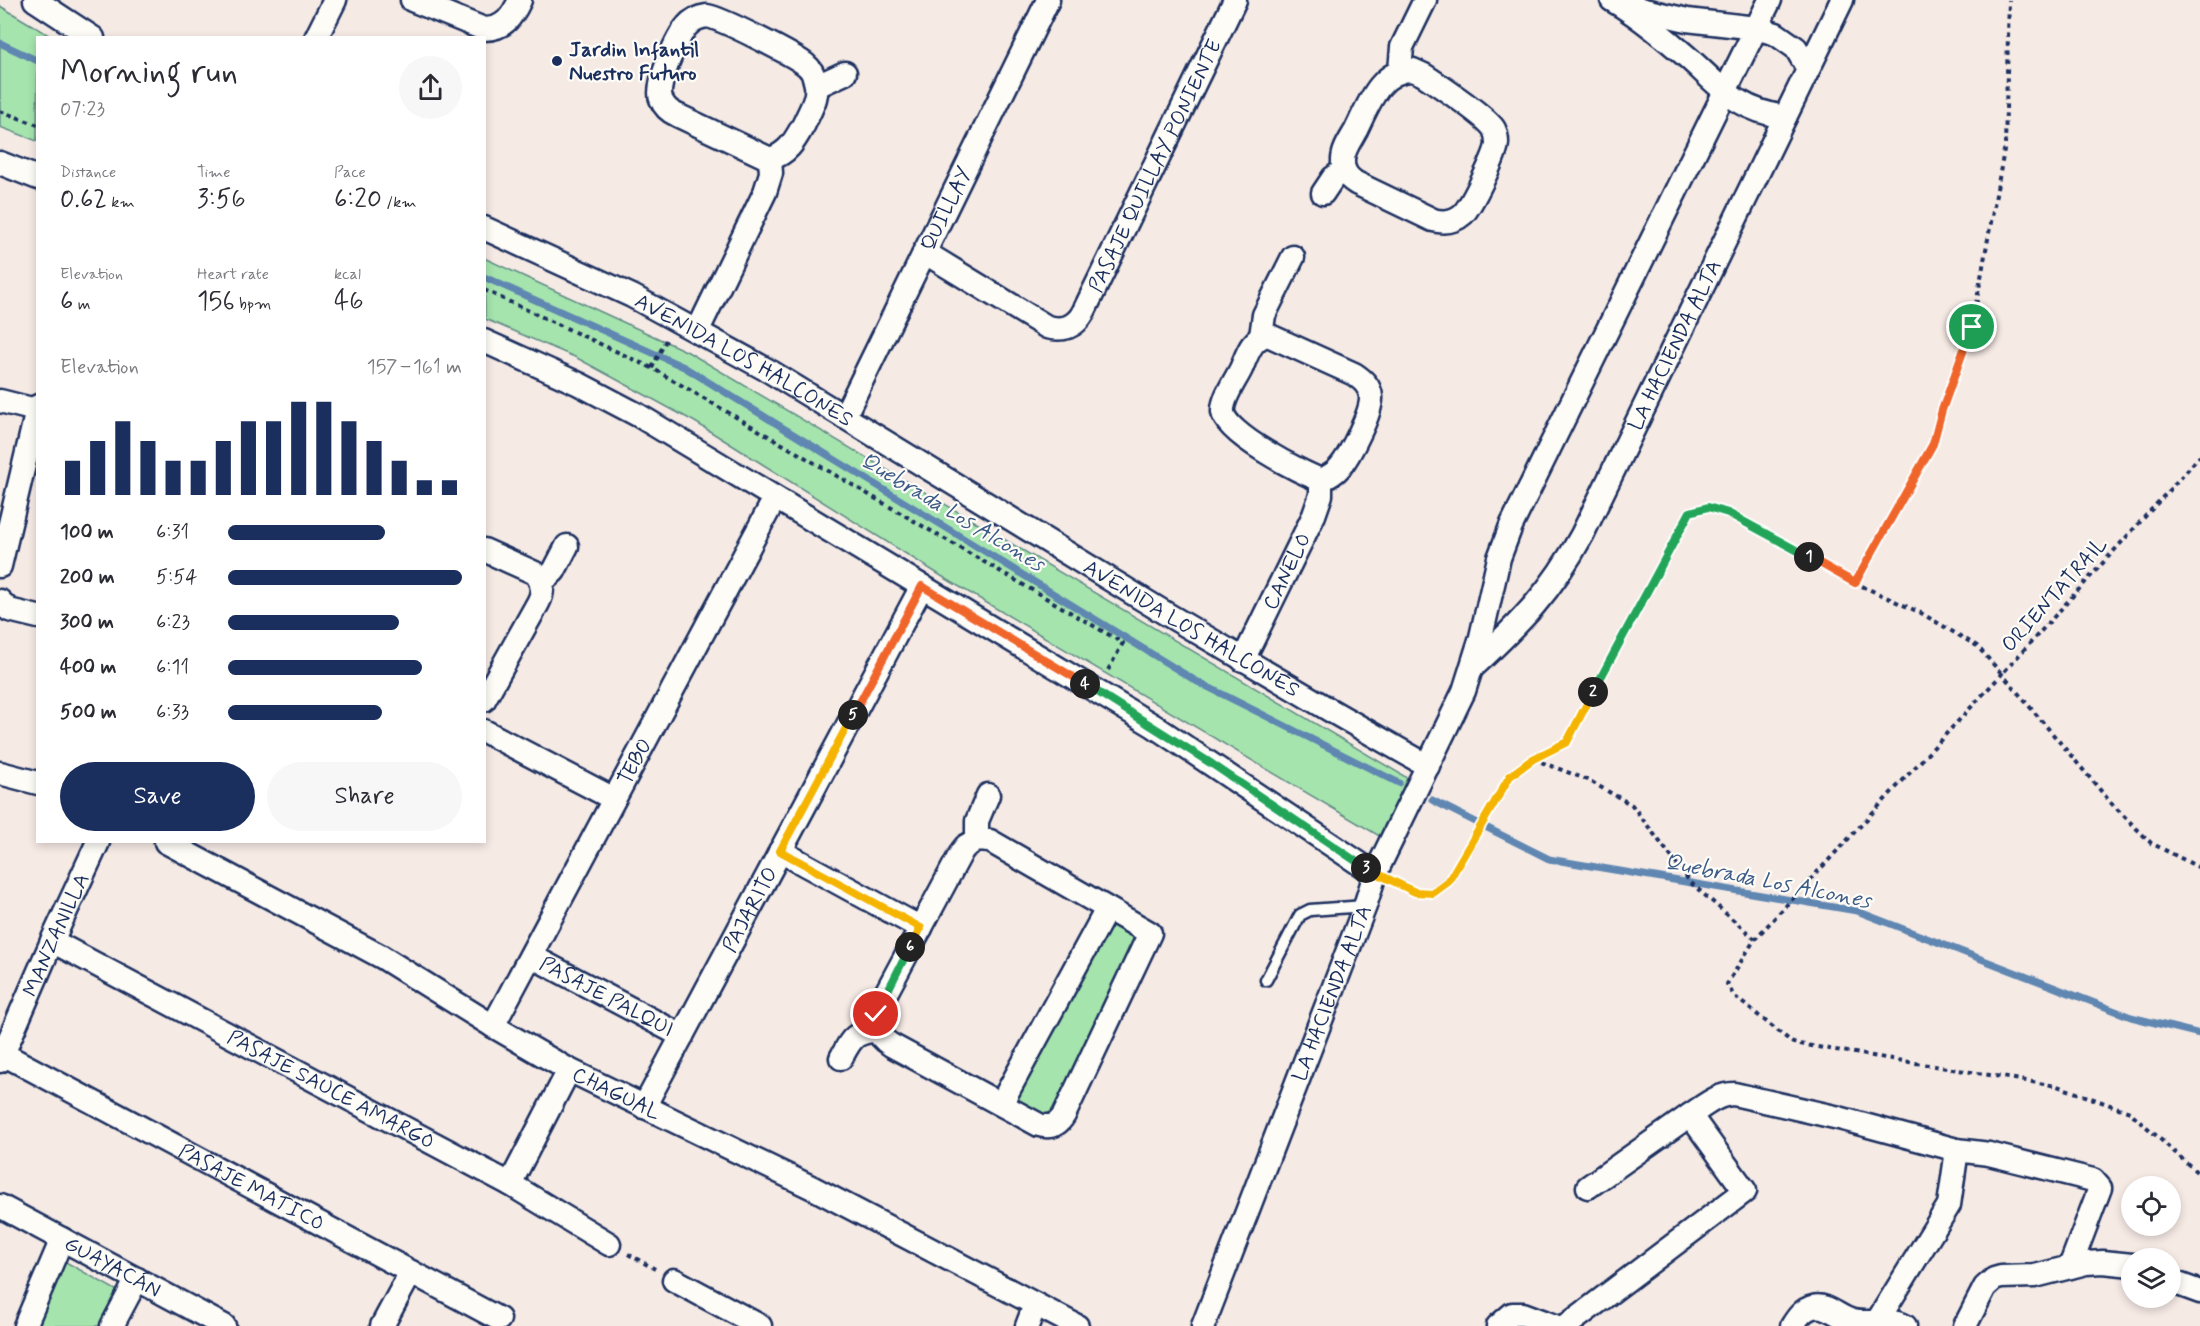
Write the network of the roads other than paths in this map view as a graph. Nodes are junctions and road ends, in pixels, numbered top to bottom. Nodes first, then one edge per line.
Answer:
1 (35, 0) edge
2 (335, 0) edge
3 (412, 0) edge
4 (520, 0) edge
5 (1048, 0) edge
6 (1235, 0) edge
7 (1425, 0) edge
8 (1770, 0) edge
9 (1842, 0) edge
10 (1615, 2) edge
11 (700, 9) edge
12 (1756, 28) junction
13 (90, 36) edge
14 (317, 36) edge
15 (1808, 69) junction
16 (1400, 71) junction
17 (845, 73) dead end
18 (816, 86) junction
19 (1725, 92) junction
20 (1785, 117) junction
21 (770, 159) junction
22 (0, 164) edge
23 (1344, 170) junction
24 (36, 177) edge
25 (1323, 193) dead end
26 (486, 229) edge
27 (924, 252) junction
28 (1293, 257) dead end
29 (698, 330) junction
30 (1261, 336) junction
31 (486, 342) edge
32 (0, 401) edge
33 (36, 408) edge
34 (844, 417) junction
35 (36, 418) edge
36 (32, 456) edge
37 (1321, 480) junction
38 (775, 498) junction
39 (567, 546) dead end
40 (486, 551) edge
41 (0, 566) edge
42 (541, 583) junction
43 (922, 586) junction
44 (0, 602) edge
45 (36, 617) edge
46 (1242, 660) junction
47 (1473, 667) junction
48 (486, 696) edge
49 (486, 732) edge
50 (1428, 765) junction
51 (0, 773) edge
52 (36, 782) edge
53 (988, 795) dead end
54 (614, 799) junction
55 (977, 840) junction
56 (98, 843) edge
57 (168, 843) edge
58 (780, 851) junction
59 (1375, 874) junction
60 (1365, 906) junction
61 (1107, 909) junction
62 (921, 928) junction
63 (52, 941) junction
64 (531, 956) junction
65 (1266, 980) dead end
66 (493, 1026) junction
67 (877, 1030) junction
68 (682, 1036) junction
69 (2, 1058) edge
70 (841, 1058) dead end
71 (569, 1070) junction
72 (1001, 1104) junction
73 (644, 1107) junction
74 (1690, 1115) junction
75 (1957, 1150) junction
76 (510, 1184) junction
77 (1588, 1187) dead end
78 (0, 1206) edge
79 (62, 1239) junction
80 (609, 1244) road end
81 (2121, 1264) edge
82 (2070, 1268) junction
83 (411, 1272) junction
84 (137, 1279) junction
85 (674, 1280) road end
86 (2181, 1285) edge
87 (2200, 1292) edge
88 (1031, 1316) edge
89 (499, 1319) dead end
90 (729, 1319) edge
91 (1878, 1320) junction
92 (25, 1326) edge
93 (112, 1326) edge
94 (224, 1326) edge
95 (382, 1326) edge
96 (760, 1326) edge
97 (1077, 1326) edge
98 (1203, 1326) edge
99 (1498, 1326) edge
100 (1555, 1326) edge
101 (1566, 1326) edge
102 (1792, 1326) edge
103 (1905, 1326) edge
104 (1965, 1326) edge

1 - 13 street
2 - 14 street
3 - 4 street
5 - 27 street, QUILLAY
6 - 27 street, PASAJE QUILLAY PONIENTE
7 - 16 street
8 - 12 street, LA HACIENDA ALTA
9 - 15 street, LA HACIENDA ALTA
10 - 12 street
10 - 19 street
11 - 18 street
11 - 21 street
12 - 15 street
12 - 19 street, LA HACIENDA ALTA
15 - 20 street, LA HACIENDA ALTA
16 - 23 street
16 - 23 street
17 - 18 street
18 - 21 street
19 - 20 street
19 - 47 street, LA HACIENDA ALTA
20 - 47 street, LA HACIENDA ALTA
21 - 29 street
22 - 24 street
23 - 25 street
26 - 29 street, AVENIDA LOS HALCONES
27 - 34 street, QUILLAY
28 - 30 street
29 - 34 street, AVENIDA LOS HALCONES
30 - 37 street
30 - 37 street
31 - 38 street
32 - 33 street
34 - 46 street, AVENIDA LOS HALCONES
35 - 36 street
36 - 41 street
37 - 46 street, CANELO
38 - 43 street
38 - 54 street, TEBO
39 - 42 street
40 - 42 street
42 - 48 street
43 - 58 street, PAJARITO
43 - 59 street
44 - 45 street
46 - 50 street, AVENIDA LOS HALCONES
47 - 50 street, LA HACIENDA ALTA
49 - 54 street
50 - 59 street, LA HACIENDA ALTA
51 - 52 street
53 - 55 street
54 - 64 street, TEBO
55 - 61 street
55 - 62 street
56 - 63 street, MANZANILLA
57 - 66 street, CHAGUAL
58 - 62 street
58 - 68 street, PAJARITO
59 - 60 street, LA HACIENDA ALTA
60 - 65 lane
60 - 98 street, LA HACIENDA ALTA
61 - 72 street
61 - 72 street
62 - 67 street
63 - 69 street, MANZANILLA
63 - 76 street, PASAJE SAUCE AMARGO
64 - 66 street, TEBO
64 - 68 street, PASAJE PALQUI
66 - 71 street, CHAGUAL
67 - 70 street
67 - 72 street
68 - 73 street, PAJARITO
69 - 83 street, PASAJE MATICO
71 - 73 street, CHAGUAL
71 - 76 street
73 - 88 street, CHAGUAL
74 - 75 street
74 - 77 street
74 - 101 street
75 - 82 street
75 - 91 street
76 - 80 street, PASAJE SAUCE AMARGO
78 - 79 street, GUAYACÁN
79 - 84 street, GUAYACÁN
79 - 92 street
81 - 82 street
82 - 104 street
83 - 89 street, PASAJE MATICO
83 - 95 street
84 - 93 street
84 - 94 street, GUAYACÁN
85 - 90 street
86 - 87 street
88 - 97 street, CHAGUAL
90 - 96 street
91 - 102 street
91 - 103 street
99 - 100 street

